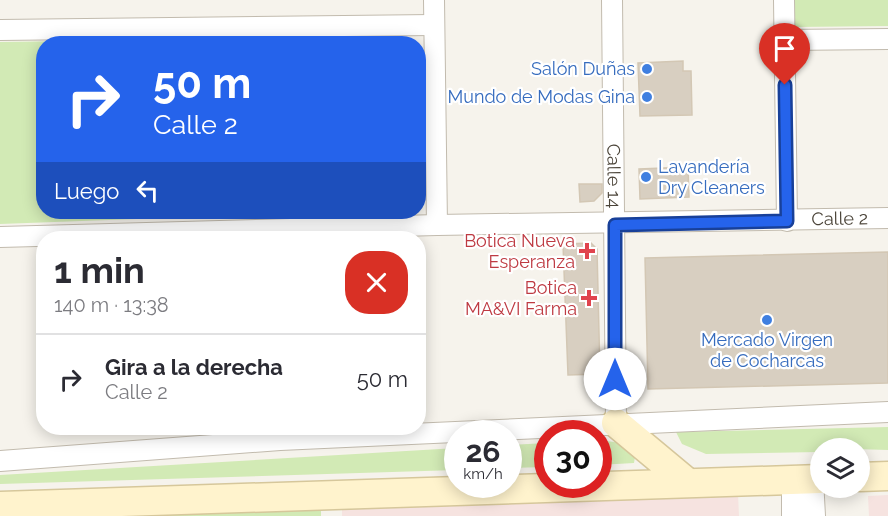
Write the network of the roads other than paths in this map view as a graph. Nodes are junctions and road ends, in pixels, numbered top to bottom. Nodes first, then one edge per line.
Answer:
1 (434, 0) edge
2 (612, 0) edge
3 (784, 0) edge
4 (433, 25) junction
5 (0, 30) edge
6 (888, 39) edge
7 (784, 40) junction
8 (888, 218) edge
9 (787, 221) junction
10 (437, 225) junction
11 (615, 225) junction
12 (218, 231) edge
13 (36, 236) edge
14 (0, 237) edge
15 (888, 412) edge
16 (616, 423) junction
17 (426, 433) edge
18 (379, 435) edge
19 (0, 461) edge
20 (888, 476) edge
21 (870, 477) edge
22 (808, 479) edge
23 (688, 483) junction
24 (0, 506) edge
25 (794, 516) edge
26 (813, 516) edge

1 - 4 street
2 - 11 street, Calle 14
3 - 7 street
4 - 5 street
4 - 10 street
6 - 7 street
7 - 9 street
8 - 9 street, Calle 2
9 - 11 street, Calle 2
10 - 11 street, Calle 2
10 - 12 street, Calle 2
11 - 16 street, Calle 14
13 - 14 street, Calle 2
15 - 16 street
16 - 17 street
16 - 23 main road
18 - 19 street
20 - 21 main road
22 - 23 main road
22 - 25 street
22 - 26 street
23 - 24 main road

